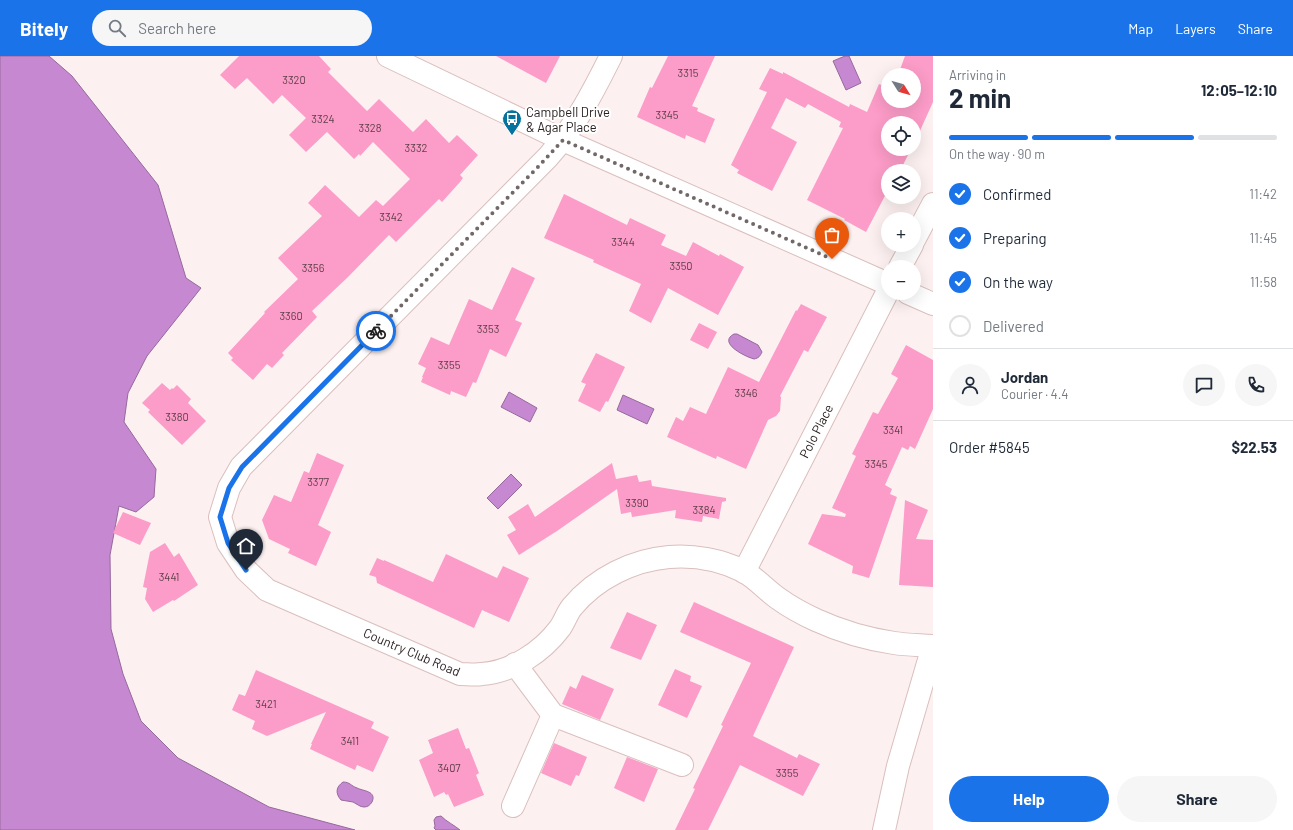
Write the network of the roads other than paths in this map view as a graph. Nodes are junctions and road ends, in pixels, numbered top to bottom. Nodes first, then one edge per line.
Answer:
1 (388, 56) edge
2 (611, 56) edge
3 (563, 140) junction
4 (933, 204) edge
5 (921, 227) edge
6 (881, 281) edge
7 (921, 299) edge
8 (883, 300) edge
9 (933, 304) edge
10 (744, 572) junction
11 (933, 646) edge
12 (515, 664) junction
13 (553, 715) junction
14 (682, 765) dead end
15 (513, 806) dead end
16 (884, 830) edge

1 - 3 street
2 - 3 street, Country Club Road
3 - 6 street
3 - 12 street, Country Club Road
4 - 5 street
7 - 9 street
8 - 10 street, Polo Place
10 - 11 street, Country Club Road
10 - 12 street, Country Club Road
11 - 16 street
12 - 13 street
13 - 14 street
13 - 15 street

